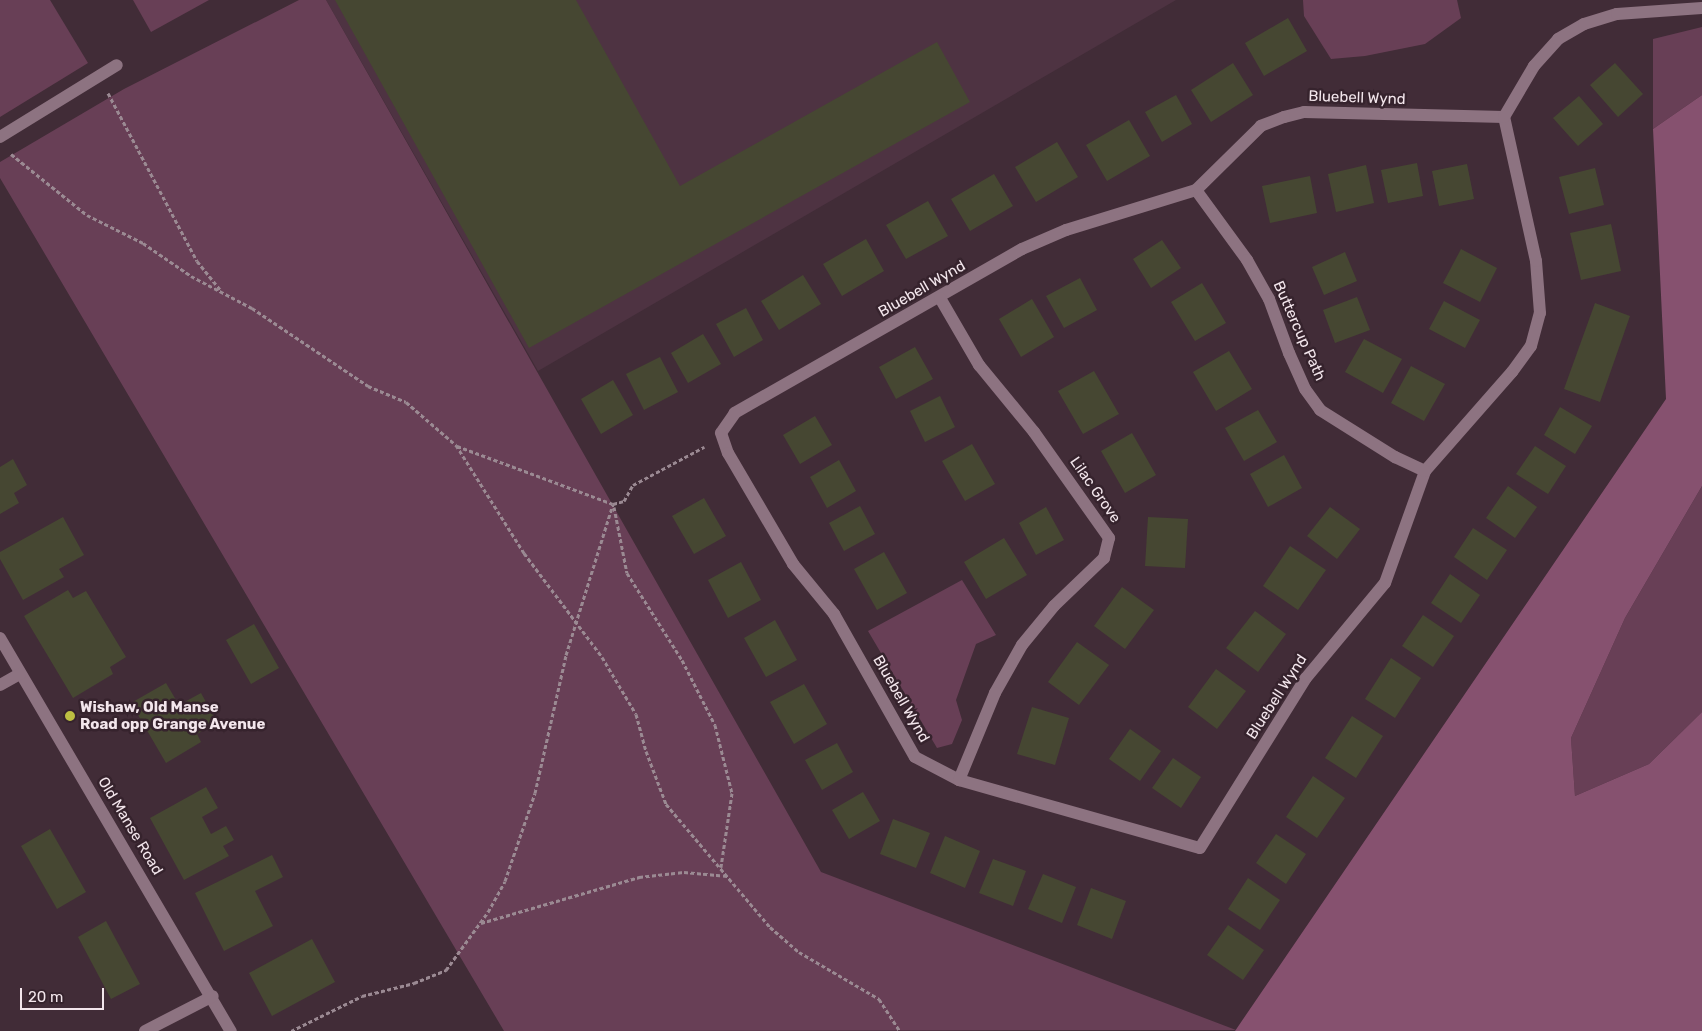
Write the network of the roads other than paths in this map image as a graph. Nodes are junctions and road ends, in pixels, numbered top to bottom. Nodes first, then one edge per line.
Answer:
1 (1702, 8) edge
2 (118, 65) dead end
3 (1504, 117) junction
4 (0, 137) edge
5 (1196, 190) junction
6 (940, 298) junction
7 (1425, 471) junction
8 (0, 638) edge
9 (20, 674) junction
10 (0, 685) edge
11 (959, 780) junction
12 (213, 996) junction
13 (145, 1031) edge
14 (231, 1031) edge

1 - 3 street
2 - 4 street
3 - 5 street, Bluebell Wynd
3 - 7 street, Bluebell Wynd
5 - 6 street, Bluebell Wynd
5 - 7 street, Buttercup Path
6 - 11 street, Lilac Grove
6 - 11 street, Bluebell Wynd
7 - 11 street, Bluebell Wynd
8 - 9 street, Old Manse Road
9 - 10 street
9 - 12 street, Old Manse Road
12 - 13 street
12 - 14 street, Old Manse Road

